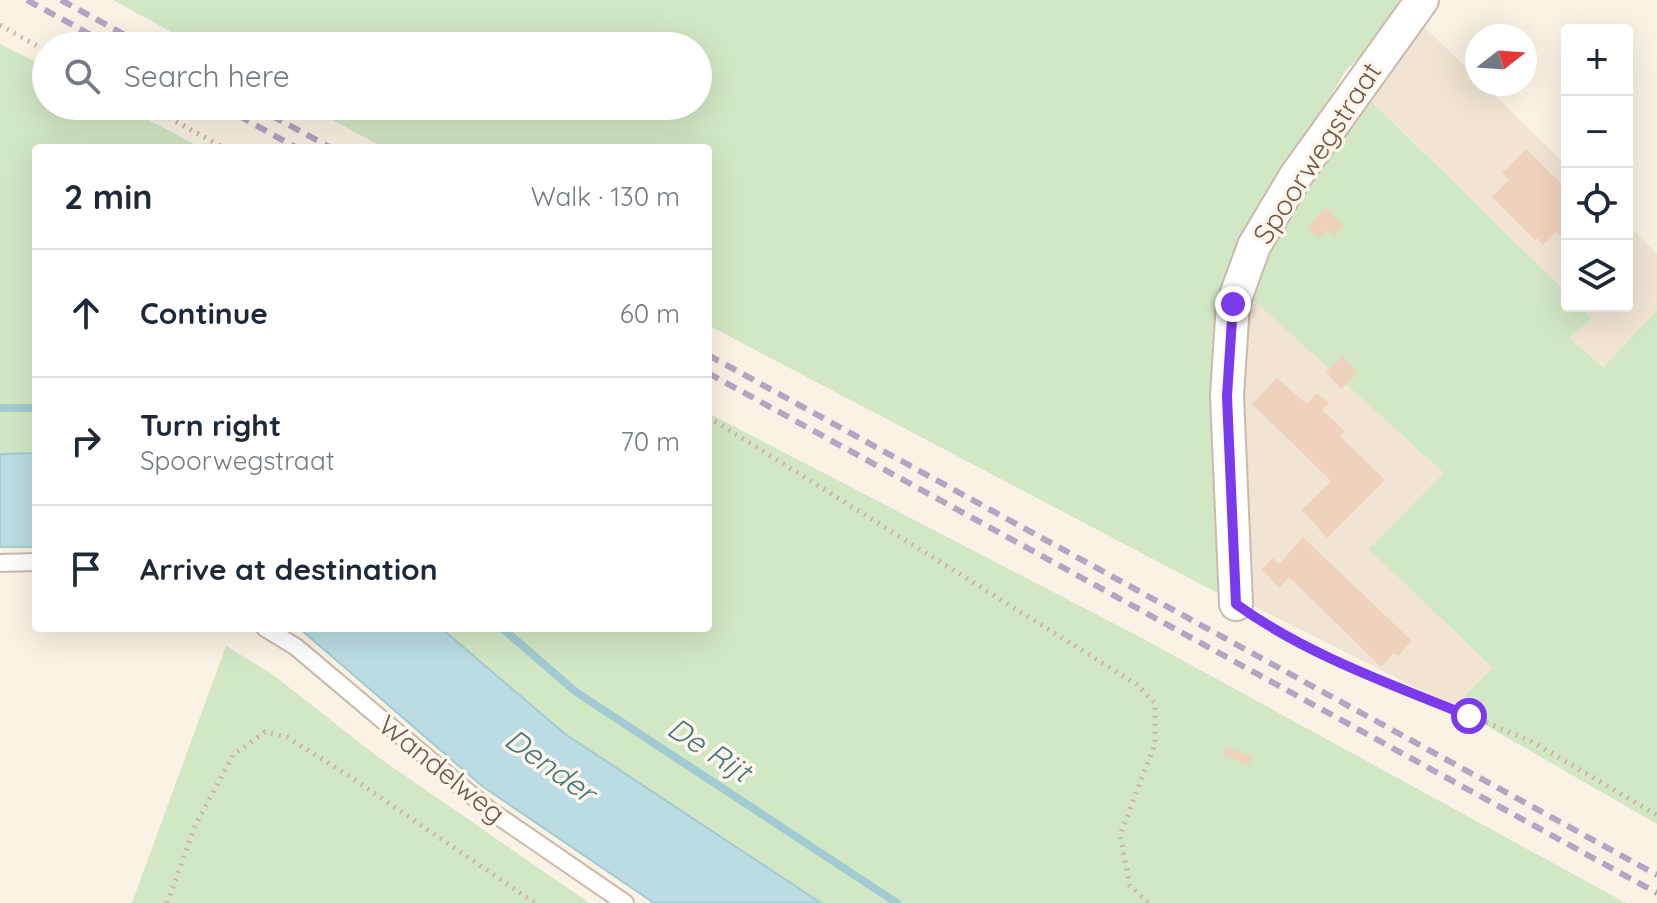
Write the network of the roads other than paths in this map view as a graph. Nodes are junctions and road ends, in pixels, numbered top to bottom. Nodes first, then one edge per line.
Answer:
1 (1422, 0) edge
2 (32, 562) edge
3 (0, 563) edge
4 (1236, 604) road end
5 (272, 632) edge
6 (625, 903) edge

1 - 4 street, Spoorwegstraat
2 - 3 lane
5 - 6 lane, Wandelweg

